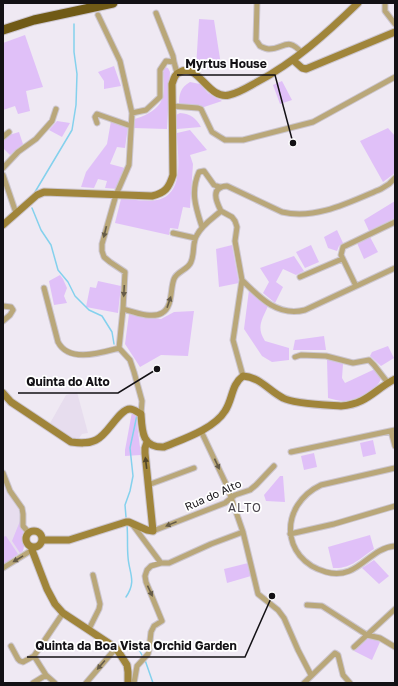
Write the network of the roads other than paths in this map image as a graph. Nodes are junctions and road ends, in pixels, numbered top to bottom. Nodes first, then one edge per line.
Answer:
1 (84, 3) edge
2 (113, 3) edge
3 (257, 3) edge
4 (358, 3) edge
5 (385, 3) edge
6 (156, 13) dead end
7 (98, 15) dead end
8 (3, 24) edge
9 (395, 24) edge
10 (3, 30) edge
11 (395, 32) edge
12 (302, 53) junction
13 (293, 60) junction
14 (174, 62) junction
15 (177, 74) junction
16 (395, 77) edge
17 (172, 106) junction
18 (56, 109) dead end
19 (132, 113) junction
20 (97, 123) dead end
21 (131, 126) junction
22 (9, 132) dead end
23 (3, 137) edge
24 (3, 168) edge
25 (3, 175) edge
26 (395, 178) edge
27 (220, 188) junction
28 (116, 195) junction
29 (221, 211) junction
30 (16, 213) junction
31 (395, 222) edge
32 (3, 225) edge
33 (202, 227) junction
34 (173, 233) dead end
35 (195, 238) junction
36 (342, 259) junction
37 (395, 268) edge
38 (300, 277) dead end
39 (242, 280) junction
40 (356, 286) junction
41 (44, 288) dead end
42 (3, 306) edge
43 (123, 309) junction
44 (3, 321) edge
45 (119, 348) junction
46 (295, 357) dead end
47 (243, 376) junction
48 (395, 379) edge
49 (388, 383) junction
50 (3, 393) edge
51 (141, 414) junction
52 (393, 430) edge
53 (201, 431) junction
54 (147, 442) junction
55 (395, 446) edge
56 (291, 452) dead end
57 (274, 466) dead end
58 (194, 468) dead end
59 (395, 468) edge
60 (3, 473) edge
61 (148, 485) junction
62 (231, 498) junction
63 (395, 506) edge
64 (132, 524) junction
65 (153, 531) junction
66 (243, 532) junction
67 (29, 533) junction
68 (290, 534) junction
69 (42, 540) junction
70 (395, 546) edge
71 (32, 548) junction
72 (161, 563) junction
73 (3, 568) edge
74 (93, 575) dead end
75 (307, 605) dead end
76 (395, 609) edge
77 (63, 613) junction
78 (89, 629) junction
79 (367, 634) junction
80 (11, 646) dead end
81 (354, 647) dead end
82 (395, 647) edge
83 (116, 648) junction
84 (34, 656) junction
85 (46, 675) junction
86 (311, 675) junction
87 (33, 683) edge
88 (55, 683) edge
89 (86, 683) edge
90 (128, 683) edge
91 (134, 683) edge
92 (304, 683) edge
93 (350, 683) edge

1 - 8 highway
2 - 10 highway
3 - 12 street
4 - 12 street
5 - 9 street
6 - 14 street
7 - 19 street
11 - 13 street
12 - 13 street
13 - 15 street
14 - 15 street
14 - 19 street
15 - 17 street
16 - 17 street
17 - 28 street
18 - 24 street
19 - 21 street
20 - 21 street
21 - 28 street
22 - 23 street
25 - 30 street
26 - 27 street
27 - 29 street
27 - 33 street
28 - 30 street
28 -> 43 street
29 - 33 street
29 - 39 street
30 - 32 street
31 - 36 street
33 - 35 street
34 - 35 street
43 -> 35 street
36 - 38 street
36 - 40 street
37 - 40 street
39 - 40 street
39 - 47 street
41 - 45 street
42 - 44 street
43 - 45 street
45 - 51 street
46 - 49 street
47 - 49 street
47 - 53 street
48 - 49 street
50 - 51 street
51 - 54 street
52 - 55 street
52 - 56 street
53 - 54 street
53 -> 62 street
61 -> 54 street
57 - 62 street, Rua do Alto
58 - 61 street
59 - 68 street
60 - 67 street
61 - 65 street
62 -> 65 street, Rua do Alto
62 - 66 street
63 - 68 street
64 - 65 street
64 - 69 street
64 - 72 street
66 - 72 street
66 - 86 street
67 - 69 street
67 - 71 street
68 - 70 street
69 - 71 street
71 -> 73 street
71 - 77 street
72 -> 91 street
74 - 78 street
75 - 79 street
76 - 79 street
77 - 78 street
77 - 84 street
78 - 83 street
79 - 81 street
79 - 82 street
80 - 84 street
83 -> 89 street
83 - 90 street
84 - 85 street
85 - 87 street
85 - 88 street
86 - 92 street
86 - 93 street

